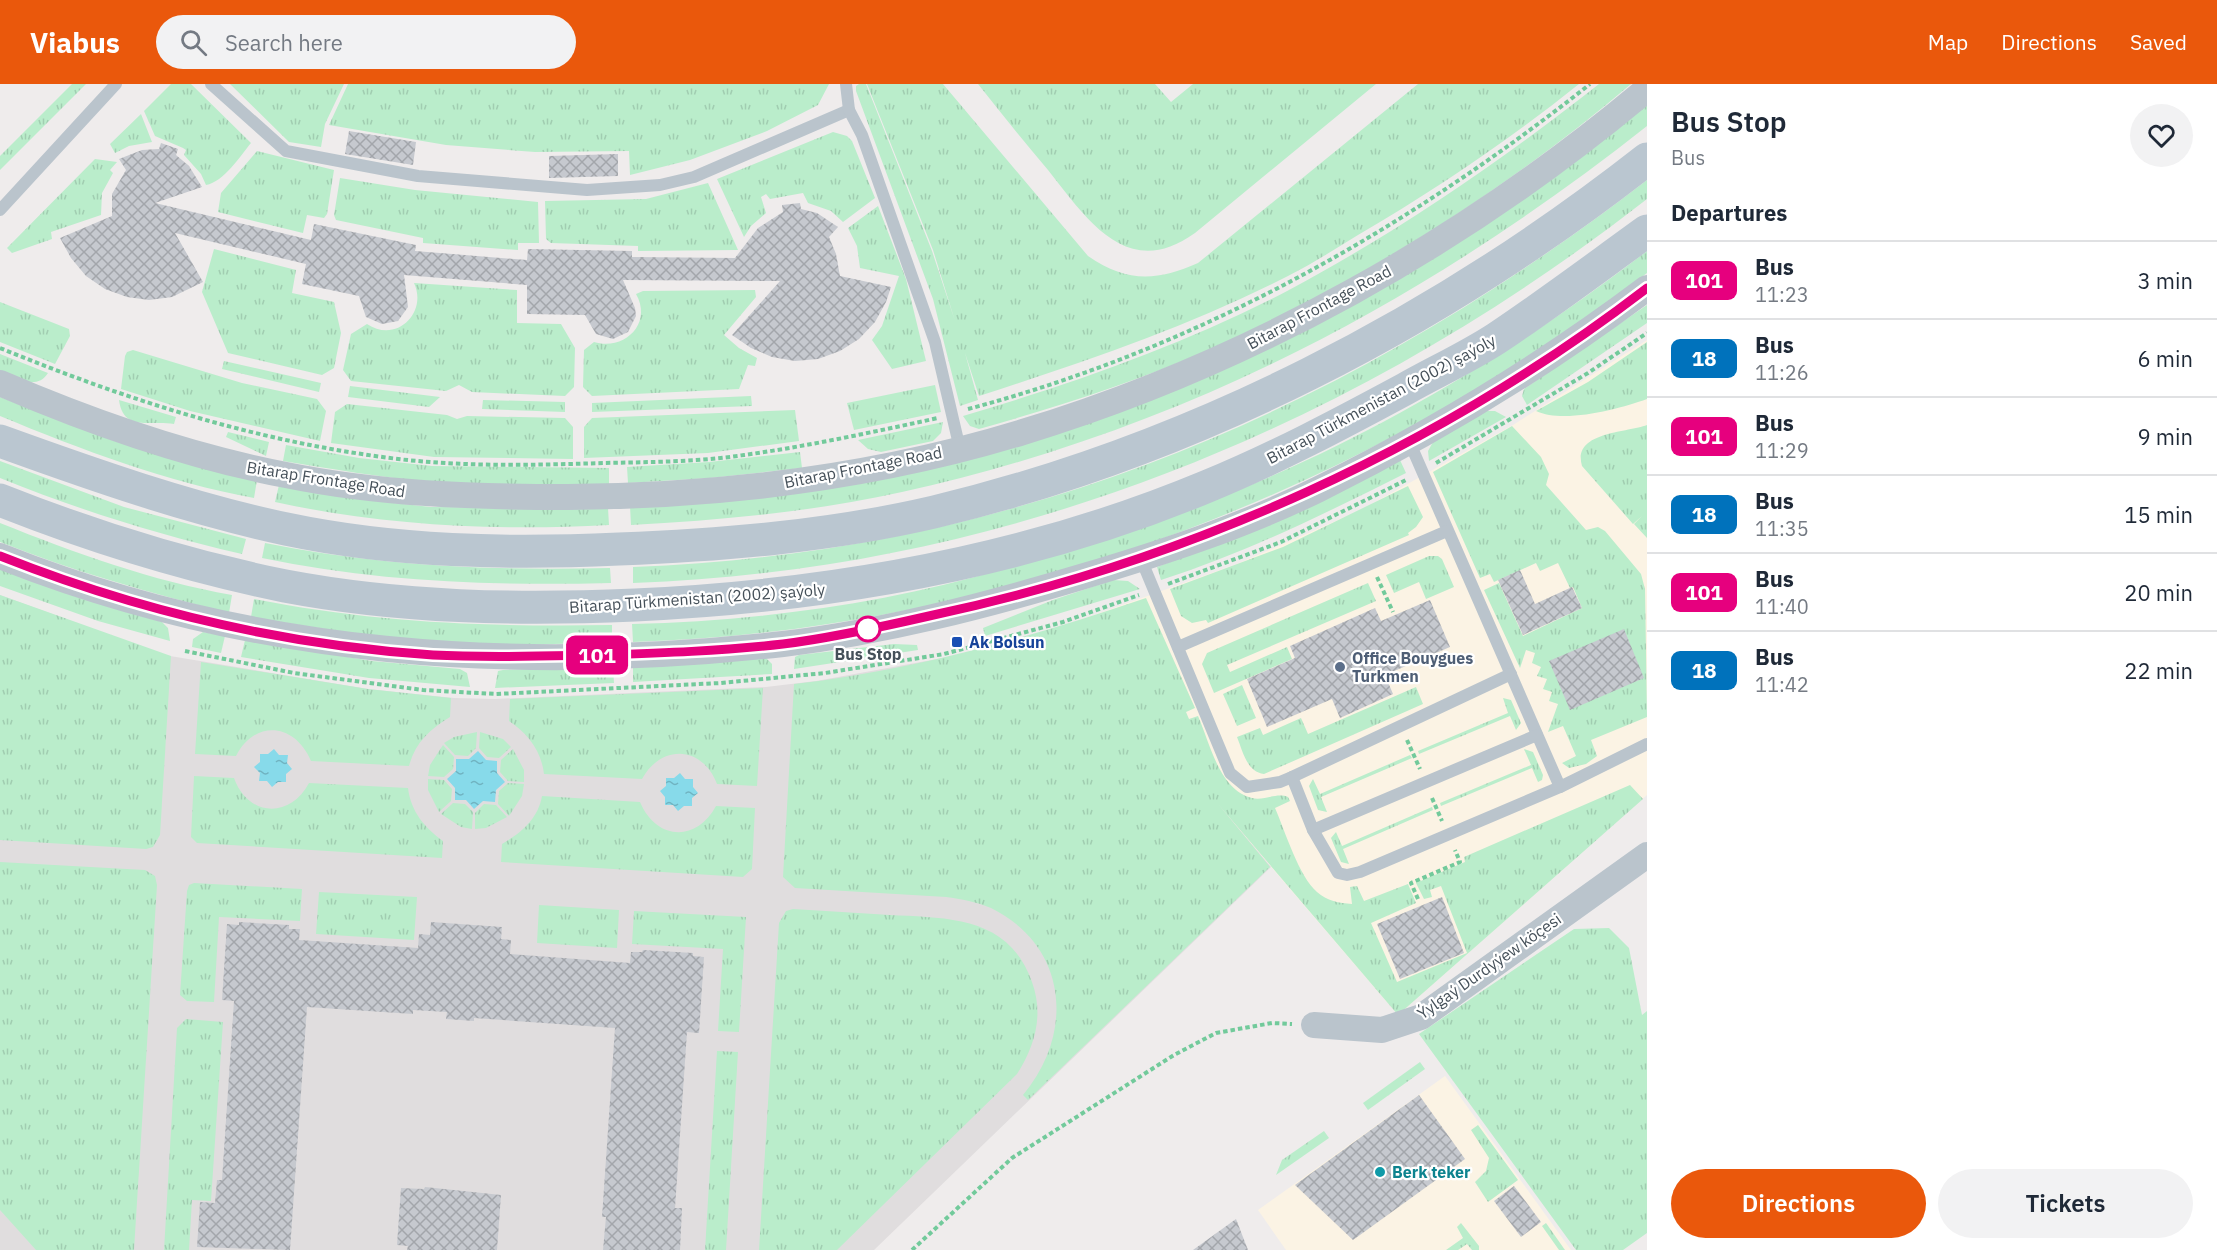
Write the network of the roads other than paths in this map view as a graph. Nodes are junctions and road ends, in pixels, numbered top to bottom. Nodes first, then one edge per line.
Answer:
1 (116, 84) edge
2 (211, 84) edge
3 (846, 84) edge
4 (1647, 89) edge
5 (849, 110) junction
6 (1647, 159) edge
7 (0, 210) edge
8 (1647, 231) edge
9 (1647, 288) edge
10 (0, 383) edge
11 (0, 441) edge
12 (1409, 441) junction
13 (960, 449) junction
14 (0, 500) edge
15 (1447, 531) junction
16 (0, 556) edge
17 (1141, 559) junction
18 (1178, 647) junction
19 (1511, 674) junction
20 (1538, 735) junction
21 (1647, 744) edge
22 (1292, 777) junction
23 (1560, 787) junction
24 (1313, 830) junction
25 (1647, 855) edge
26 (1314, 1025) road end

1 - 7 lane
2 - 5 lane
3 - 5 lane
4 - 13 street, Bitarap Frontage Road
5 - 13 lane
6 - 11 main road
8 - 14 main road, Bitarap Türkmenistan (2002) şaýoly
9 - 12 street
10 - 13 street, Bitarap Frontage Road
12 - 15 lane
12 - 17 street
15 - 18 lane
15 - 19 lane
16 - 17 street
17 - 18 lane
18 - 22 lane
19 - 20 lane
19 - 22 lane
20 - 23 lane
20 - 24 lane
21 - 23 lane
22 - 24 lane
23 - 24 lane
25 - 26 street, Ýylgaý Durdyýew köçesi

